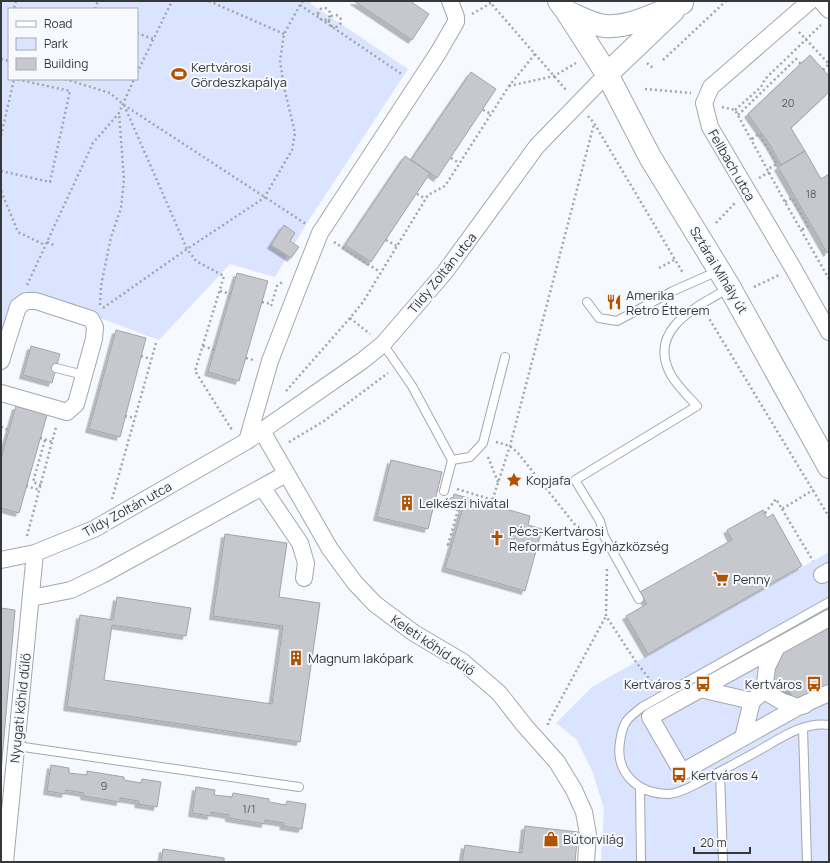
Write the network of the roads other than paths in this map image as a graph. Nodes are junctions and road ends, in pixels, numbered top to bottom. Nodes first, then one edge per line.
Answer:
1 (810, 1) edge
2 (821, 1) edge
3 (683, 2) edge
4 (452, 6) edge
5 (563, 6) edge
6 (826, 17) edge
7 (607, 74) junction
8 (725, 279) junction
9 (587, 302) dead end
10 (829, 332) edge
11 (383, 344) junction
12 (505, 357) dead end
13 (1, 360) edge
14 (56, 368) dead end
15 (84, 375) junction
16 (1, 393) edge
17 (262, 431) junction
18 (247, 441) junction
19 (452, 460) junction
20 (829, 467) edge
21 (286, 474) junction
22 (262, 487) junction
23 (444, 491) dead end
24 (35, 553) junction
25 (1, 560) edge
26 (304, 578) dead end
27 (31, 598) junction
28 (639, 599) dead end
29 (829, 602) edge
30 (827, 623) edge
31 (777, 647) junction
32 (700, 689) junction
33 (764, 690) junction
34 (829, 692) edge
35 (829, 699) edge
36 (752, 701) junction
37 (798, 708) junction
38 (829, 725) edge
39 (803, 728) junction
40 (743, 738) junction
41 (17, 746) junction
42 (720, 772) junction
43 (299, 787) dead end
44 (640, 787) junction
45 (1, 860) edge
46 (5, 862) edge
47 (586, 862) edge
48 (641, 862) edge
49 (722, 862) edge
50 (807, 862) edge

1 - 10 street, Fellbach utca
2 - 6 street
3 - 5 street
3 - 7 street
4 - 18 street
5 - 7 street, Sztárai Mihály út
7 - 8 street, Sztárai Mihály út
7 - 11 street, Tildy Zoltán utca
8 - 9 lane
8 - 20 street, Sztárai Mihály út
8 - 28 lane
11 - 17 street, Tildy Zoltán utca
11 - 19 lane
12 - 19 lane
13 - 15 street
14 - 15 lane
15 - 16 street
17 - 18 street, Tildy Zoltán utca
17 - 21 street, Keleti kőhíd dűlő
18 - 24 street, Tildy Zoltán utca
19 - 23 lane
21 - 22 street
21 - 47 street, Keleti kőhíd dűlő
22 - 26 street
22 - 27 street
24 - 25 street, Tildy Zoltán utca
24 - 27 street, Nyugati kőhíd dűlő
27 - 41 street, Nyugati kőhíd dűlő
29 - 44 lane
30 - 31 street
31 - 32 street
31 - 33 street
32 - 36 street
32 - 40 street
33 - 36 street
33 - 37 street
34 - 37 street
35 - 37 street
36 - 40 street
37 - 40 street
38 - 39 lane
39 - 42 lane
39 - 50 lane
41 - 43 lane
41 - 46 street, Nyugati kőhíd dűlő
42 - 44 lane
42 - 49 lane
44 - 48 lane
45 - 46 lane

